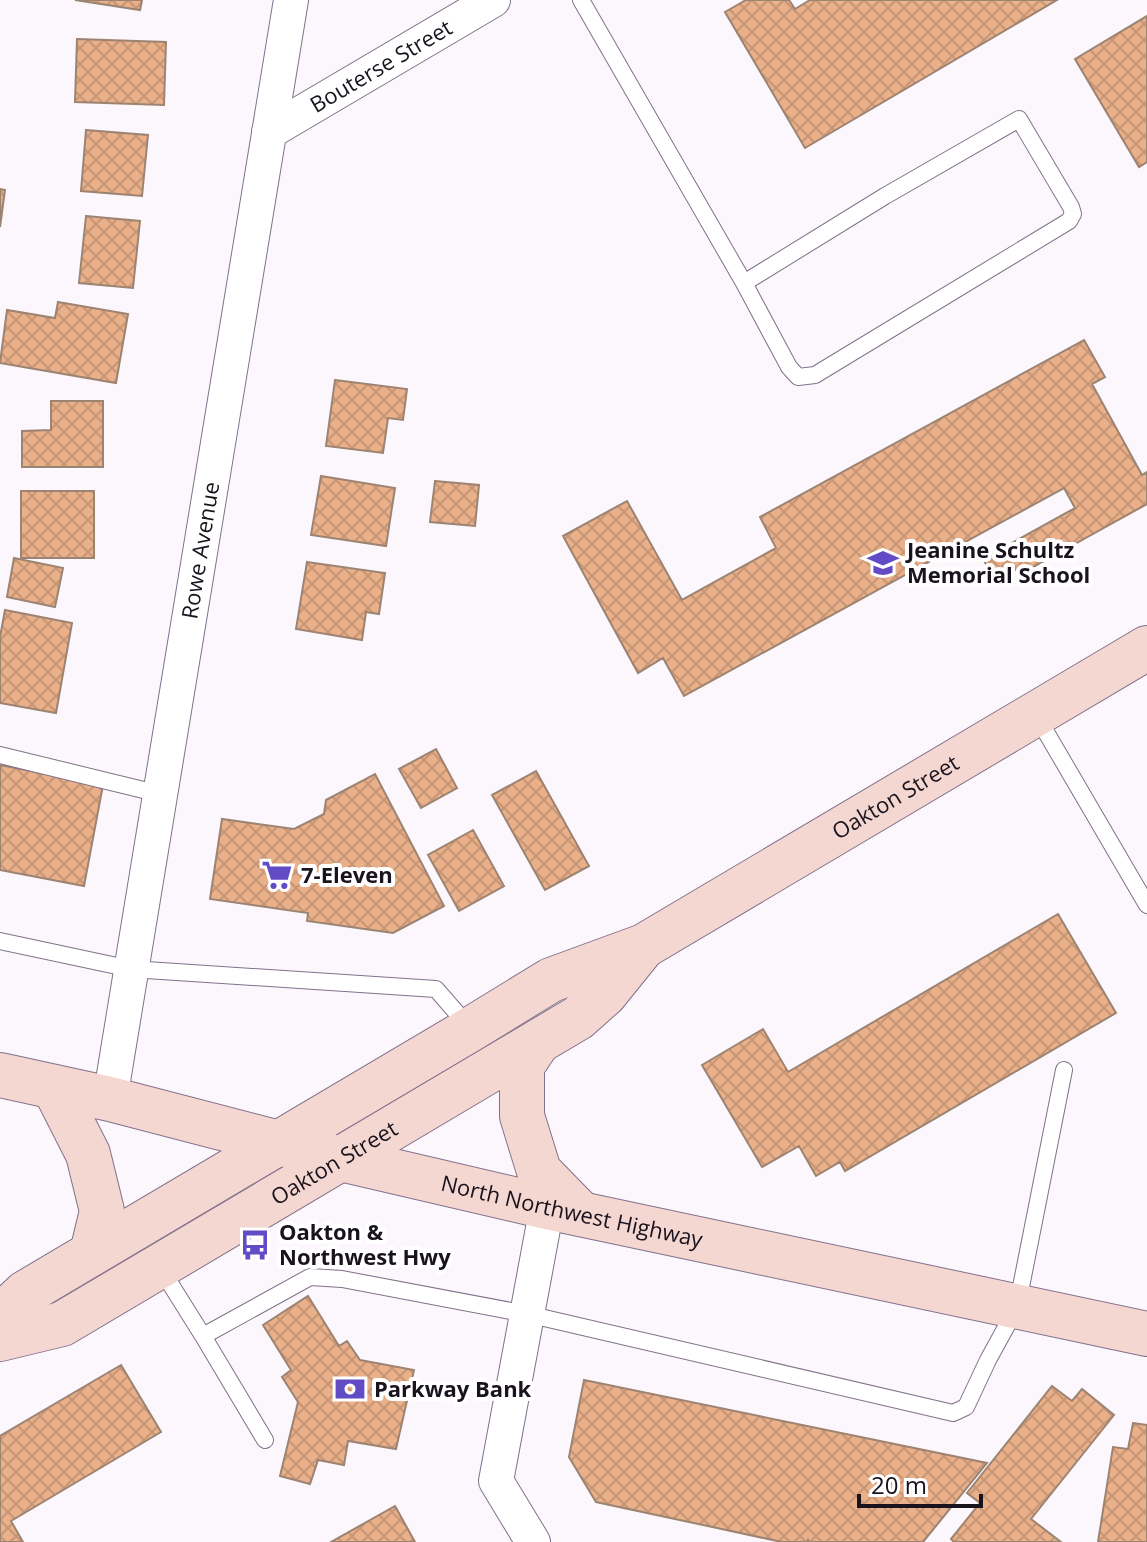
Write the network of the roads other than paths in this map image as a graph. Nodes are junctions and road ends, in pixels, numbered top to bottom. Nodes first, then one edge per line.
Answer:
1 (291, 0) edge
2 (493, 0) edge
3 (581, 0) edge
4 (269, 132) junction
5 (744, 283) junction
6 (1147, 648) edge
7 (1036, 714) junction
8 (0, 755) edge
9 (160, 794) junction
10 (1147, 905) edge
11 (0, 941) edge
12 (644, 946) junction
13 (131, 969) junction
14 (471, 1029) junction
15 (538, 1042) junction
16 (1064, 1070) dead end
17 (0, 1075) edge
18 (54, 1087) junction
19 (110, 1099) junction
20 (276, 1143) junction
21 (341, 1159) junction
22 (564, 1211) junction
23 (92, 1253) junction
24 (160, 1266) junction
25 (1017, 1307) junction
26 (527, 1314) junction
27 (0, 1317) edge
28 (1144, 1329) edge
29 (203, 1336) junction
30 (0, 1339) edge
31 (265, 1440) dead end
32 (533, 1542) edge

1 - 4 street, Rowe Avenue
2 - 4 street, Bouterse Street
3 - 5 lane
4 - 9 street, Rowe Avenue
5 - 5 lane
6 - 7 main road, Oakton Street
7 - 10 lane
7 - 12 main road, Oakton Street
8 - 9 lane
9 - 13 street, Rowe Avenue
11 - 13 lane
12 - 14 main road, Oakton Street
12 - 15 main road, Oakton Street
13 - 14 lane
13 - 19 street, Rowe Avenue
14 - 20 main road, Oakton Street
15 - 21 main road, Oakton Street
15 - 22 main road
16 - 25 lane
17 - 18 main road, North Northwest Highway
18 - 19 main road, North Northwest Highway
18 - 23 main road
19 - 20 main road, North Northwest Highway
20 - 21 main road, North Northwest Highway
20 - 23 main road, Oakton Street
21 - 22 main road, North Northwest Highway
21 - 24 main road, Oakton Street
22 - 25 main road, North Northwest Highway
22 - 26 street
23 - 27 main road, Oakton Street
24 - 29 lane
24 - 30 main road, Oakton Street
25 - 26 lane
25 - 28 main road, North Northwest Highway
26 - 29 lane
26 - 32 street
29 - 31 lane

